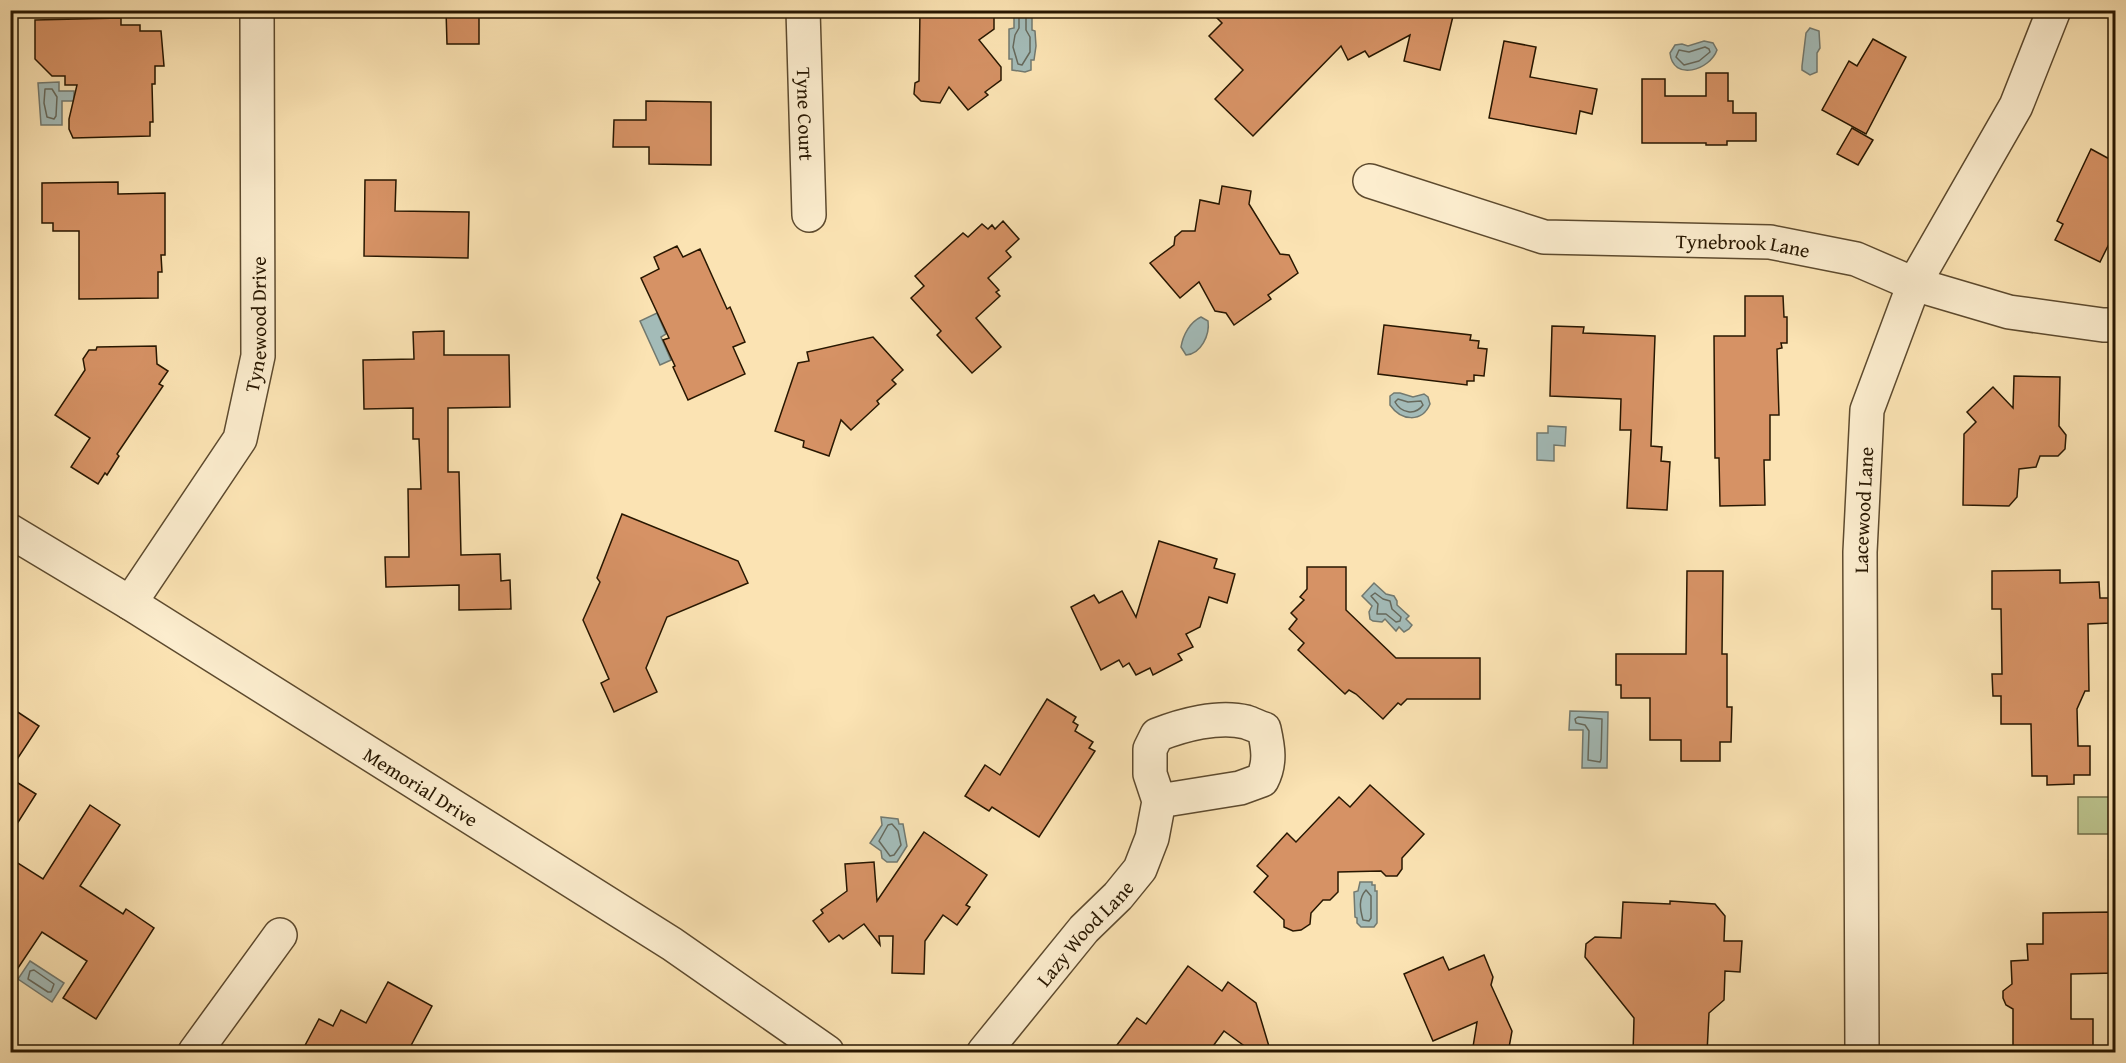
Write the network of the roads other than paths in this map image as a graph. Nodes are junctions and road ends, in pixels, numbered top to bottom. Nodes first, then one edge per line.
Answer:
1 (257, 10) edge
2 (803, 10) edge
3 (2054, 10) edge
4 (1370, 181) dead end
5 (809, 215) dead end
6 (1914, 284) junction
7 (2115, 325) edge
8 (10, 531) edge
9 (130, 603) junction
10 (1159, 801) dead end
11 (280, 935) dead end
12 (195, 1053) edge
13 (827, 1053) edge
14 (984, 1053) edge
15 (1862, 1053) edge

1 - 9 street, Tynewood Drive
2 - 5 street, Tyne Court
3 - 6 street, Lacewood Lane
4 - 6 street, Tynebrook Lane
6 - 7 street, Tynebrook Lane
6 - 15 street, Lacewood Lane
8 - 9 street, Memorial Drive
9 - 13 street, Memorial Drive
10 - 14 street, Lazy Wood Lane
11 - 12 street

